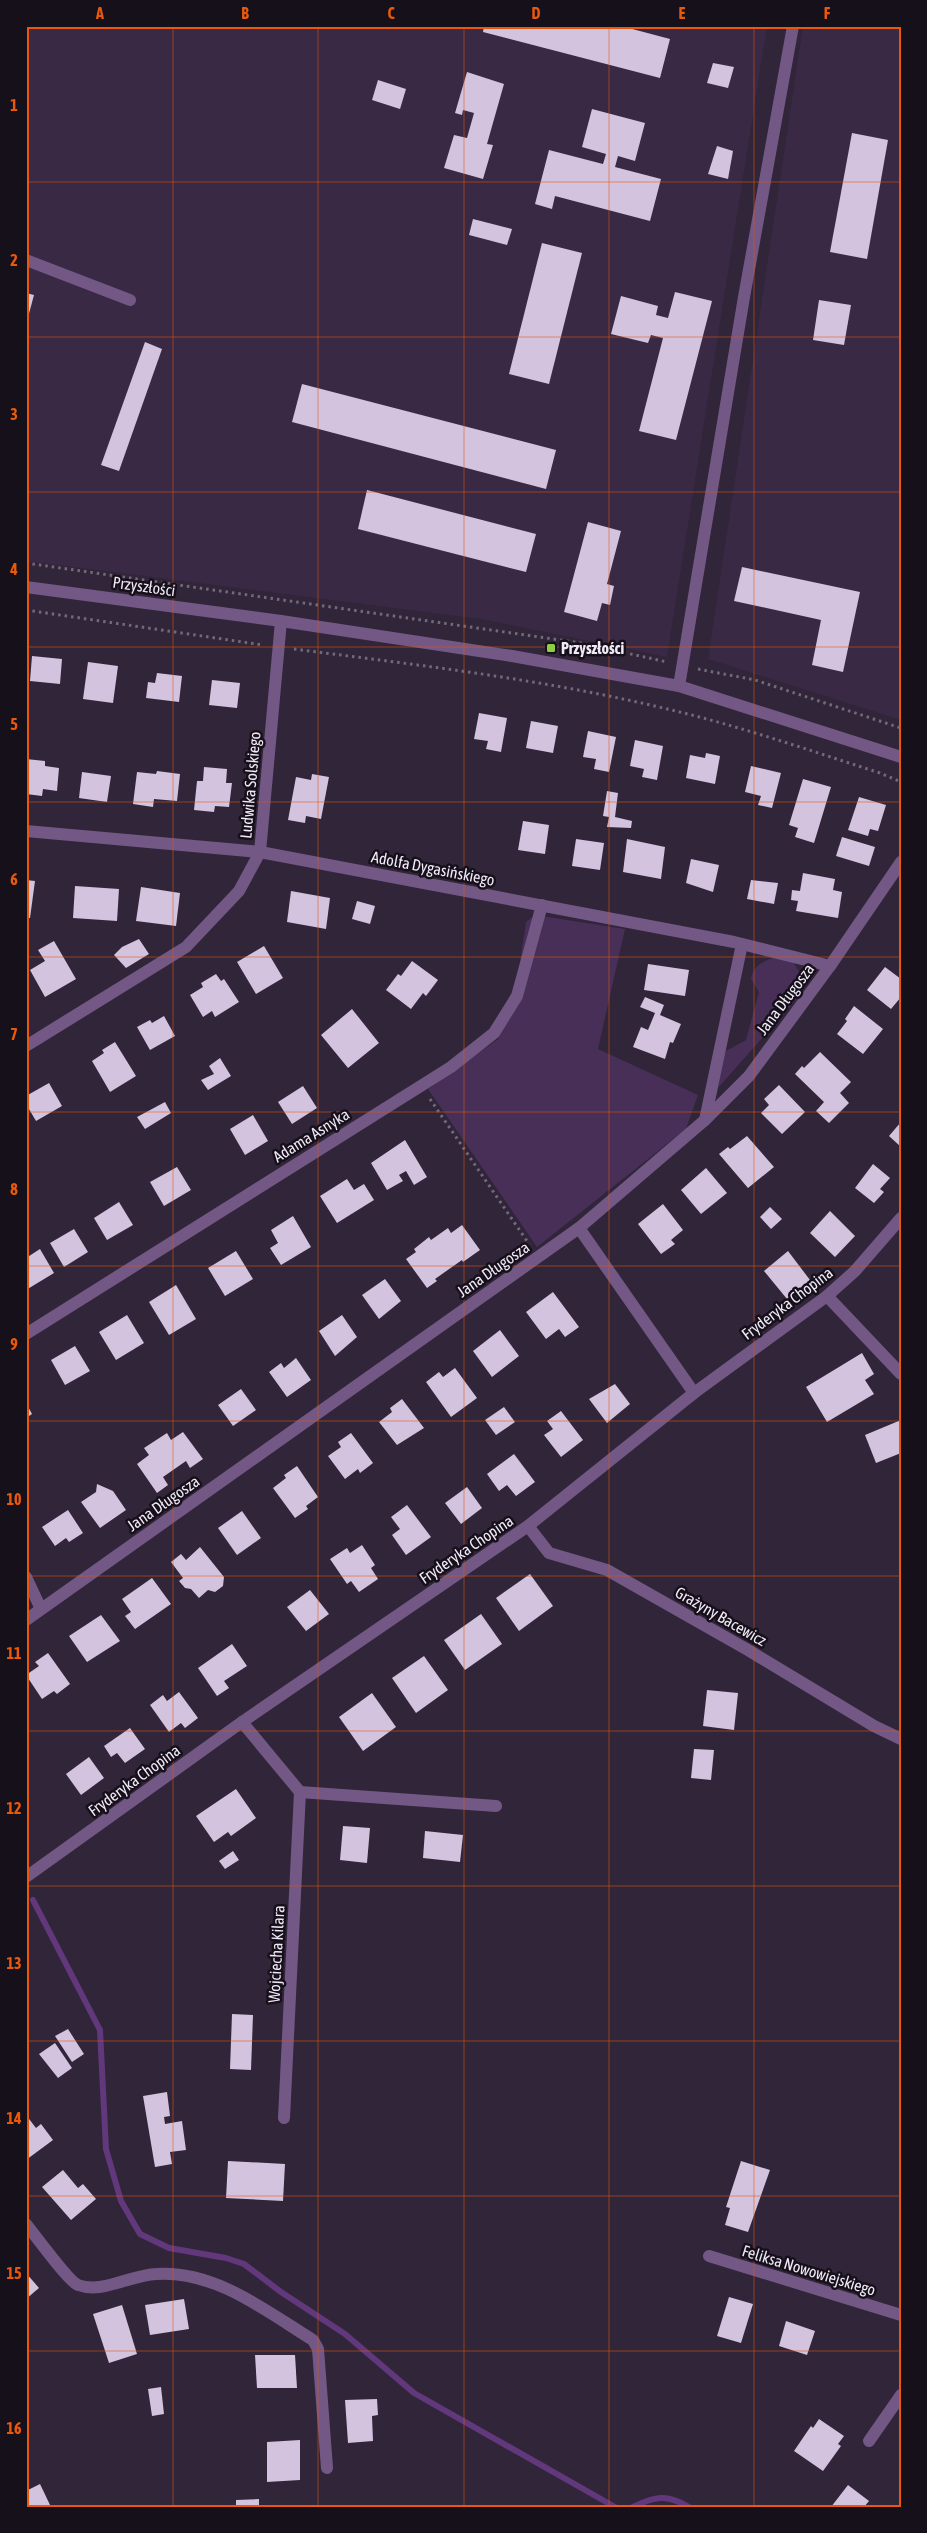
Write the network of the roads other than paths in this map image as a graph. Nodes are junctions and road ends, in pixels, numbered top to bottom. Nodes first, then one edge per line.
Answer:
1 (793, 26) edge
2 (26, 260) edge
3 (130, 300) dead end
4 (26, 587) edge
5 (281, 621) junction
6 (679, 686) junction
7 (901, 757) edge
8 (26, 831) edge
9 (260, 852) junction
10 (901, 862) edge
11 (542, 905) junction
12 (742, 944) junction
13 (830, 966) junction
14 (26, 1046) edge
15 (705, 1120) junction
16 (901, 1218) edge
17 (579, 1228) junction
18 (827, 1296) junction
19 (26, 1334) edge
20 (901, 1374) edge
21 (694, 1393) junction
22 (528, 1526) junction
23 (26, 1577) edge
24 (41, 1609) junction
25 (26, 1620) edge
26 (242, 1722) junction
27 (901, 1739) edge
28 (300, 1792) junction
29 (496, 1806) dead end
30 (26, 1877) edge
31 (284, 2118) dead end
32 (26, 2224) edge
33 (709, 2256) dead end
34 (901, 2315) edge
35 (901, 2395) edge
36 (869, 2440) dead end
37 (328, 2468) dead end

1 - 6 street
2 - 3 street
4 - 5 street, Przyszłości
5 - 6 street, Przyszłości
5 - 9 street, Ludwika Solskiego
6 - 7 street, Przyszłości
8 - 9 street, Adolfa Dygasińskiego
9 - 11 street, Adolfa Dygasińskiego
9 - 14 street, Ludwika Solskiego
10 - 13 street, Jana Długosza
11 - 12 street, Adolfa Dygasińskiego
11 - 19 street, Adama Asnyka
12 - 13 street, Adolfa Dygasińskiego
12 - 15 street
13 - 15 street, Jana Długosza
15 - 17 street, Jana Długosza
16 - 18 street, Fryderyka Chopina
17 - 21 street
17 - 24 street, Jana Długosza
18 - 20 street
18 - 21 street, Fryderyka Chopina
21 - 22 street, Fryderyka Chopina
22 - 26 street, Fryderyka Chopina
22 - 27 street, Grażyny Bacewicz
23 - 24 street
24 - 25 street, Jana Długosza
26 - 28 street
26 - 30 street, Fryderyka Chopina
28 - 29 street
28 - 31 street, Wojciecha Kilara
32 - 37 street
33 - 34 street, Feliksa Nowowiejskiego
35 - 36 street

